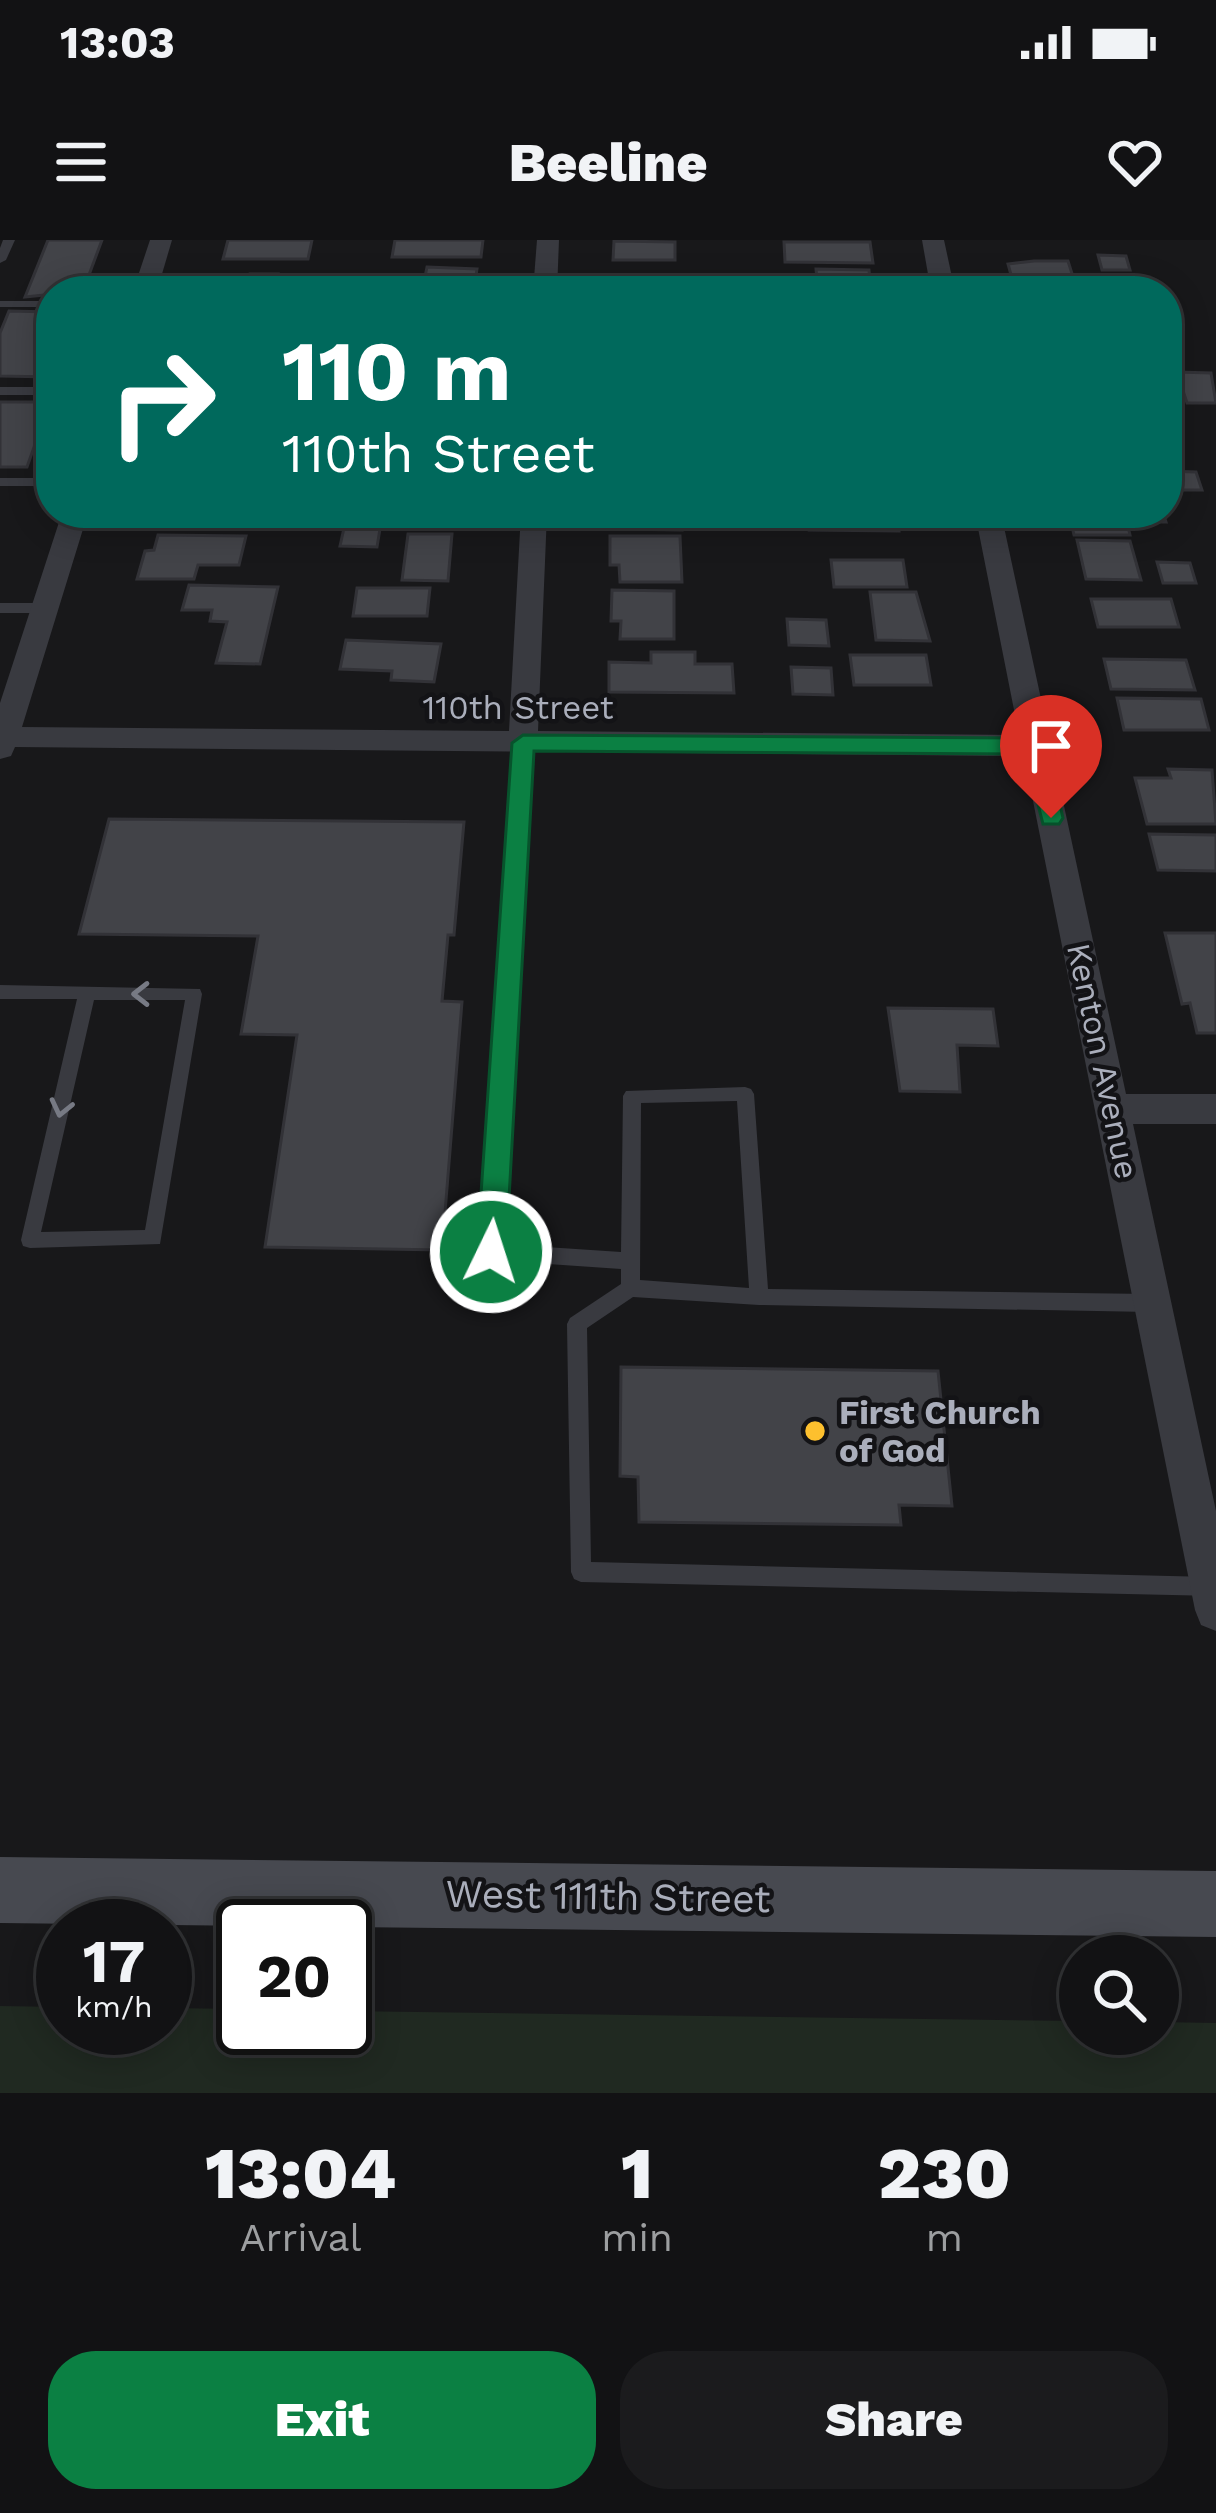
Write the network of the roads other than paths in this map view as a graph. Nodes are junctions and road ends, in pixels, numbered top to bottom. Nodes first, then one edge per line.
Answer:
1 (8, 240) edge
2 (161, 240) edge
3 (548, 240) edge
4 (933, 240) edge
5 (0, 260) edge
6 (150, 276) edge
7 (546, 276) edge
8 (940, 276) edge
9 (0, 304) edge
10 (36, 304) edge
11 (0, 391) edge
12 (36, 391) edge
13 (0, 482) edge
14 (36, 482) edge
15 (70, 528) edge
16 (533, 528) edge
17 (991, 528) edge
18 (0, 608) edge
19 (45, 608) junction
20 (1, 741) edge
21 (523, 743) junction
22 (1035, 746) junction
23 (0, 992) edge
24 (87, 994) junction
25 (1115, 1108) junction
26 (1216, 1109) edge
27 (630, 1261) junction
28 (630, 1288) junction
29 (759, 1297) junction
30 (1150, 1303) junction
31 (1214, 1599) edge
32 (0, 1890) edge
33 (1216, 1904) edge

1 - 5 lane
2 - 6 street
3 - 7 street
4 - 8 street
9 - 10 lane
11 - 12 lane
13 - 14 lane
15 - 19 street
16 - 21 street
17 - 22 street, Kenton Avenue
18 - 19 lane
19 - 20 street
20 - 21 street, 110th Street
21 - 22 street, 110th Street
21 - 27 lane
22 - 25 street, Kenton Avenue
23 - 24 lane
24 -> 24 lane
25 - 26 street
25 - 30 street, Kenton Avenue
27 - 28 lane
27 - 29 lane
28 - 29 lane
28 - 31 lane
29 - 30 lane
30 - 31 street, Kenton Avenue
32 - 33 main road, West 111th Street

